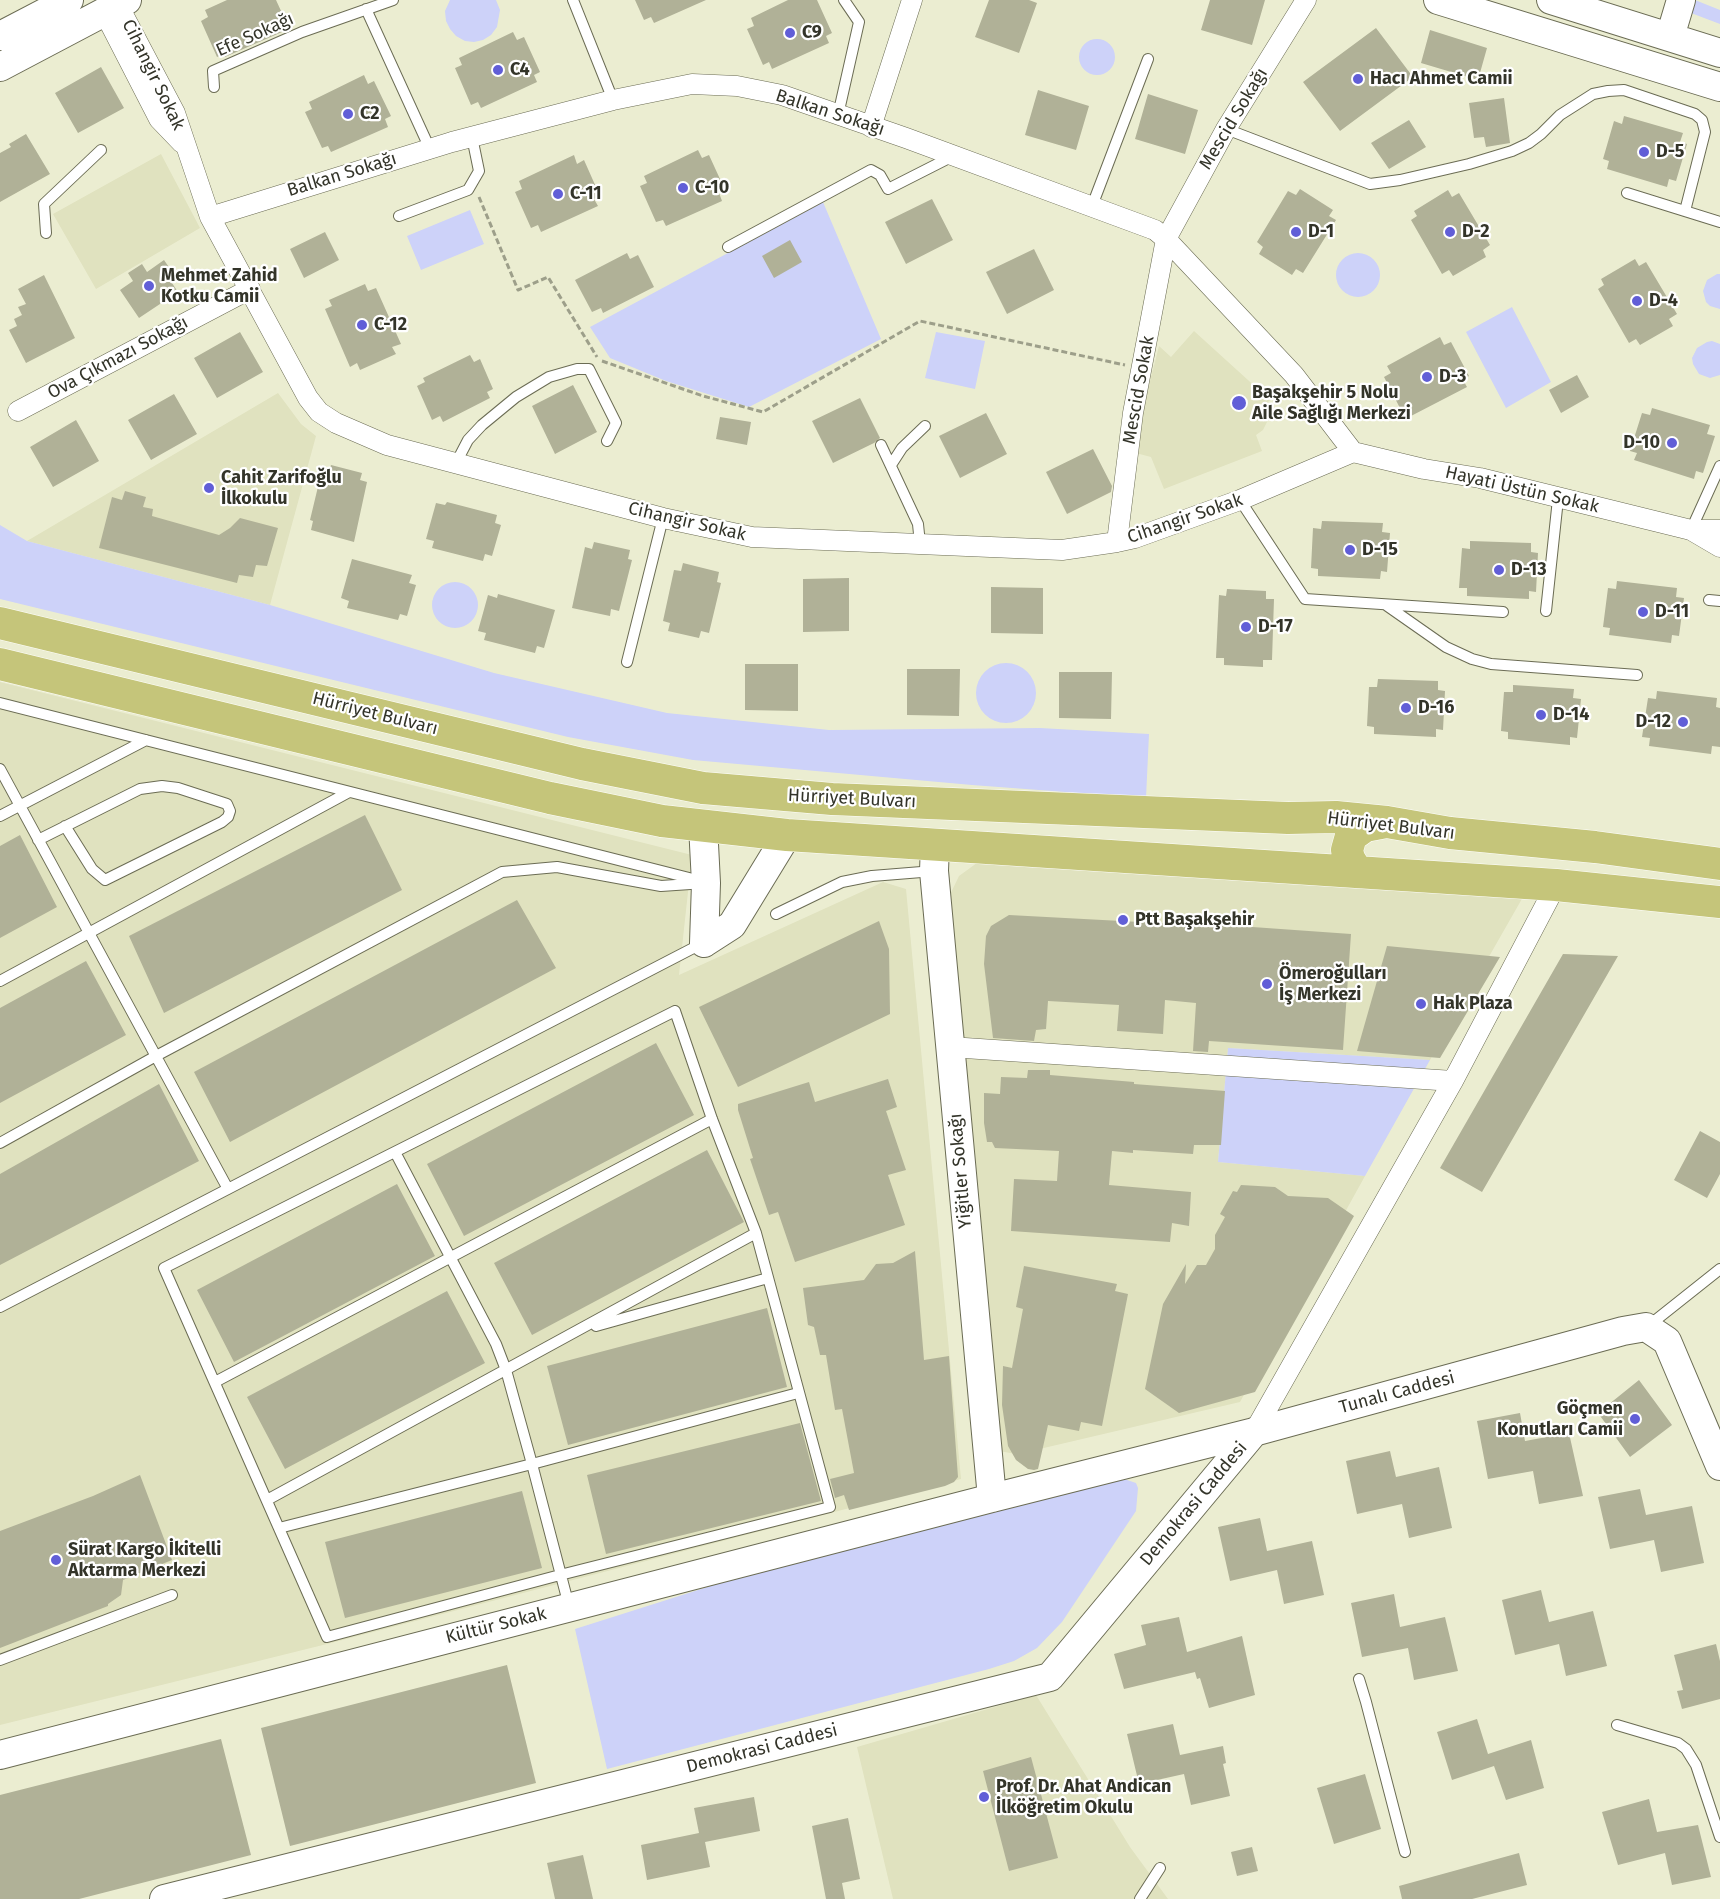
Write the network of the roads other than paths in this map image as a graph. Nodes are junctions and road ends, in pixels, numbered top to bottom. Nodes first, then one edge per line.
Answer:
1 (69, 0) edge
2 (393, 0) edge
3 (573, 0) edge
4 (844, 0) edge
5 (912, 0) edge
6 (1306, 0) edge
7 (1438, 0) edge
8 (1551, 0) edge
9 (1682, 0) edge
10 (116, 6) edge
11 (366, 9) junction
12 (0, 36) edge
13 (1670, 37) junction
14 (1720, 53) edge
15 (1148, 59) dead end
16 (0, 67) edge
17 (214, 87) dead end
18 (1720, 87) edge
19 (613, 100) junction
20 (838, 115) junction
21 (871, 127) junction
22 (1226, 129) junction
23 (472, 136) junction
24 (430, 149) junction
25 (101, 150) dead end
26 (955, 155) junction
27 (1627, 193) dead end
28 (1092, 206) junction
29 (1685, 211) junction
30 (399, 216) dead end
31 (210, 217) junction
32 (1720, 222) edge
33 (46, 233) dead end
34 (1166, 239) junction
35 (728, 247) dead end
36 (250, 289) junction
37 (18, 411) dead end
38 (925, 426) dead end
39 (607, 441) dead end
40 (880, 445) dead end
41 (1353, 452) junction
42 (456, 463) junction
43 (891, 465) junction
44 (1720, 466) edge
45 (1558, 499) junction
46 (1240, 500) junction
47 (663, 518) junction
48 (1691, 530) junction
49 (1720, 530) edge
50 (1117, 542) junction
51 (921, 544) junction
52 (1720, 547) edge
53 (1386, 605) junction
54 (1546, 611) dead end
55 (1503, 612) dead end
56 (0, 623) edge
57 (627, 662) dead end
58 (1, 664) edge
59 (1637, 675) dead end
60 (0, 703) edge
61 (146, 740) junction
62 (0, 769) edge
63 (349, 792) junction
64 (20, 806) junction
65 (0, 816) edge
66 (1288, 818) junction
67 (1387, 822) junction
68 (703, 825) junction
69 (65, 826) junction
70 (787, 835) junction
71 (38, 840) junction
72 (935, 857) junction
73 (1720, 864) edge
74 (1281, 867) junction
75 (1357, 872) junction
76 (706, 883) junction
77 (1556, 885) junction
78 (1720, 902) edge
79 (776, 914) dead end
80 (89, 933) junction
81 (704, 943) junction
82 (0, 981) edge
83 (950, 1047) junction
84 (156, 1056) junction
85 (1453, 1082) junction
86 (712, 1119) junction
87 (0, 1143) edge
88 (395, 1152) junction
89 (228, 1189) junction
90 (756, 1233) junction
91 (451, 1257) junction
92 (1720, 1269) edge
93 (768, 1278) junction
94 (0, 1307) edge
95 (1646, 1327) junction
96 (579, 1330) junction
97 (506, 1370) junction
98 (215, 1382) junction
99 (798, 1394) junction
100 (1254, 1432) junction
101 (532, 1464) junction
102 (1720, 1466) edge
103 (992, 1498) junction
104 (267, 1500) junction
105 (279, 1528) junction
106 (560, 1575) junction
107 (172, 1594) dead end
108 (569, 1607) junction
109 (0, 1660) edge
110 (1359, 1679) dead end
111 (1617, 1725) dead end
112 (0, 1755) edge
113 (1720, 1837) edge
114 (1405, 1852) dead end
115 (1160, 1868) dead end
116 (164, 1899) edge
117 (1140, 1899) edge

1 - 12 street
2 - 11 lane, Efe Sokağı
3 - 19 lane
4 - 20 lane
5 - 21 street
6 - 22 street, Mescid Sokağı
7 - 18 street
8 - 13 street
9 - 13 street
10 - 16 street
10 - 31 street, Cihangir Sokak
11 - 17 lane, Efe Sokağı
11 - 24 lane
13 - 14 street
15 - 28 lane
19 - 20 street, Balkan Sokağı
19 - 23 street, Balkan Sokağı
20 - 21 street, Balkan Sokağı
21 - 26 street, Balkan Sokağı
22 - 29 lane
22 - 34 street, Mescid Sokağı
23 - 24 street, Balkan Sokağı
23 - 30 lane
24 - 31 street, Balkan Sokağı
25 - 33 lane
26 - 28 street, Balkan Sokağı
26 - 35 lane
27 - 29 lane
28 - 34 street, Balkan Sokağı
29 - 32 lane
31 - 36 street, Cihangir Sokak
34 - 41 street, Balkan Sokağı
34 - 50 street, Mescid Sokak
36 - 37 street, Ova Çıkmazı Sokağı
36 - 42 street, Cihangir Sokak
38 - 43 lane
39 - 42 lane
40 - 43 lane
41 - 45 street, Hayati Üstün Sokak
41 - 46 street, Cihangir Sokak
42 - 47 street, Cihangir Sokak
43 - 51 lane
44 - 48 lane
45 - 48 street, Hayati Üstün Sokak
45 - 54 lane
46 - 50 street, Cihangir Sokak
46 - 53 lane
47 - 51 street, Cihangir Sokak
47 - 57 lane
48 - 49 street, Hayati Üstün Sokak
48 - 52 street, Hayati Üstün Sokak
50 - 51 street, Cihangir Sokak
53 - 55 lane
53 - 59 lane
56 - 66 main road, Hürriyet Bulvarı
58 - 68 main road
60 - 61 lane
61 - 63 lane
61 - 64 lane
62 - 64 lane
63 - 76 lane
63 - 80 lane
64 - 65 lane
64 - 71 lane
66 - 67 main road, Hürriyet Bulvarı
66 - 74 main road
67 - 73 main road, Hürriyet Bulvarı
67 - 75 main road
68 - 70 main road
68 - 76 street
69 - 69 lane
69 - 71 lane
70 - 72 main road
70 - 81 street
71 - 80 lane
72 - 74 main road
72 - 79 lane
72 - 83 street, Yiğitler Sokağı
74 - 75 main road
75 - 77 main road
76 - 81 street
76 - 84 lane
77 - 78 main road
77 - 85 street
80 - 82 lane
80 - 84 lane
81 - 89 lane
83 - 85 street
83 - 103 street, Yiğitler Sokağı
84 - 87 lane
84 - 89 lane
85 - 100 street
86 - 88 lane
86 - 90 lane
86 - 91 lane
88 - 91 lane
88 - 98 lane
89 - 94 lane
90 - 93 lane
90 - 96 lane
91 - 97 lane
91 - 98 lane
92 - 95 lane
93 - 96 lane
93 - 99 lane
95 - 100 street, Tunalı Caddesi
95 - 102 street
96 - 97 lane
97 - 101 lane
97 - 104 lane
98 - 104 lane
99 - 101 lane
99 - 106 lane
100 - 103 street, Tunalı Caddesi
100 - 116 street, Demokrasi Caddesi
101 - 105 lane
101 - 106 lane
103 - 108 street, Kültür Sokak
104 - 105 lane
105 - 106 lane
106 - 108 lane
107 - 109 lane
108 - 112 street, Kültür Sokak
110 - 114 lane
111 - 113 lane
115 - 117 lane

